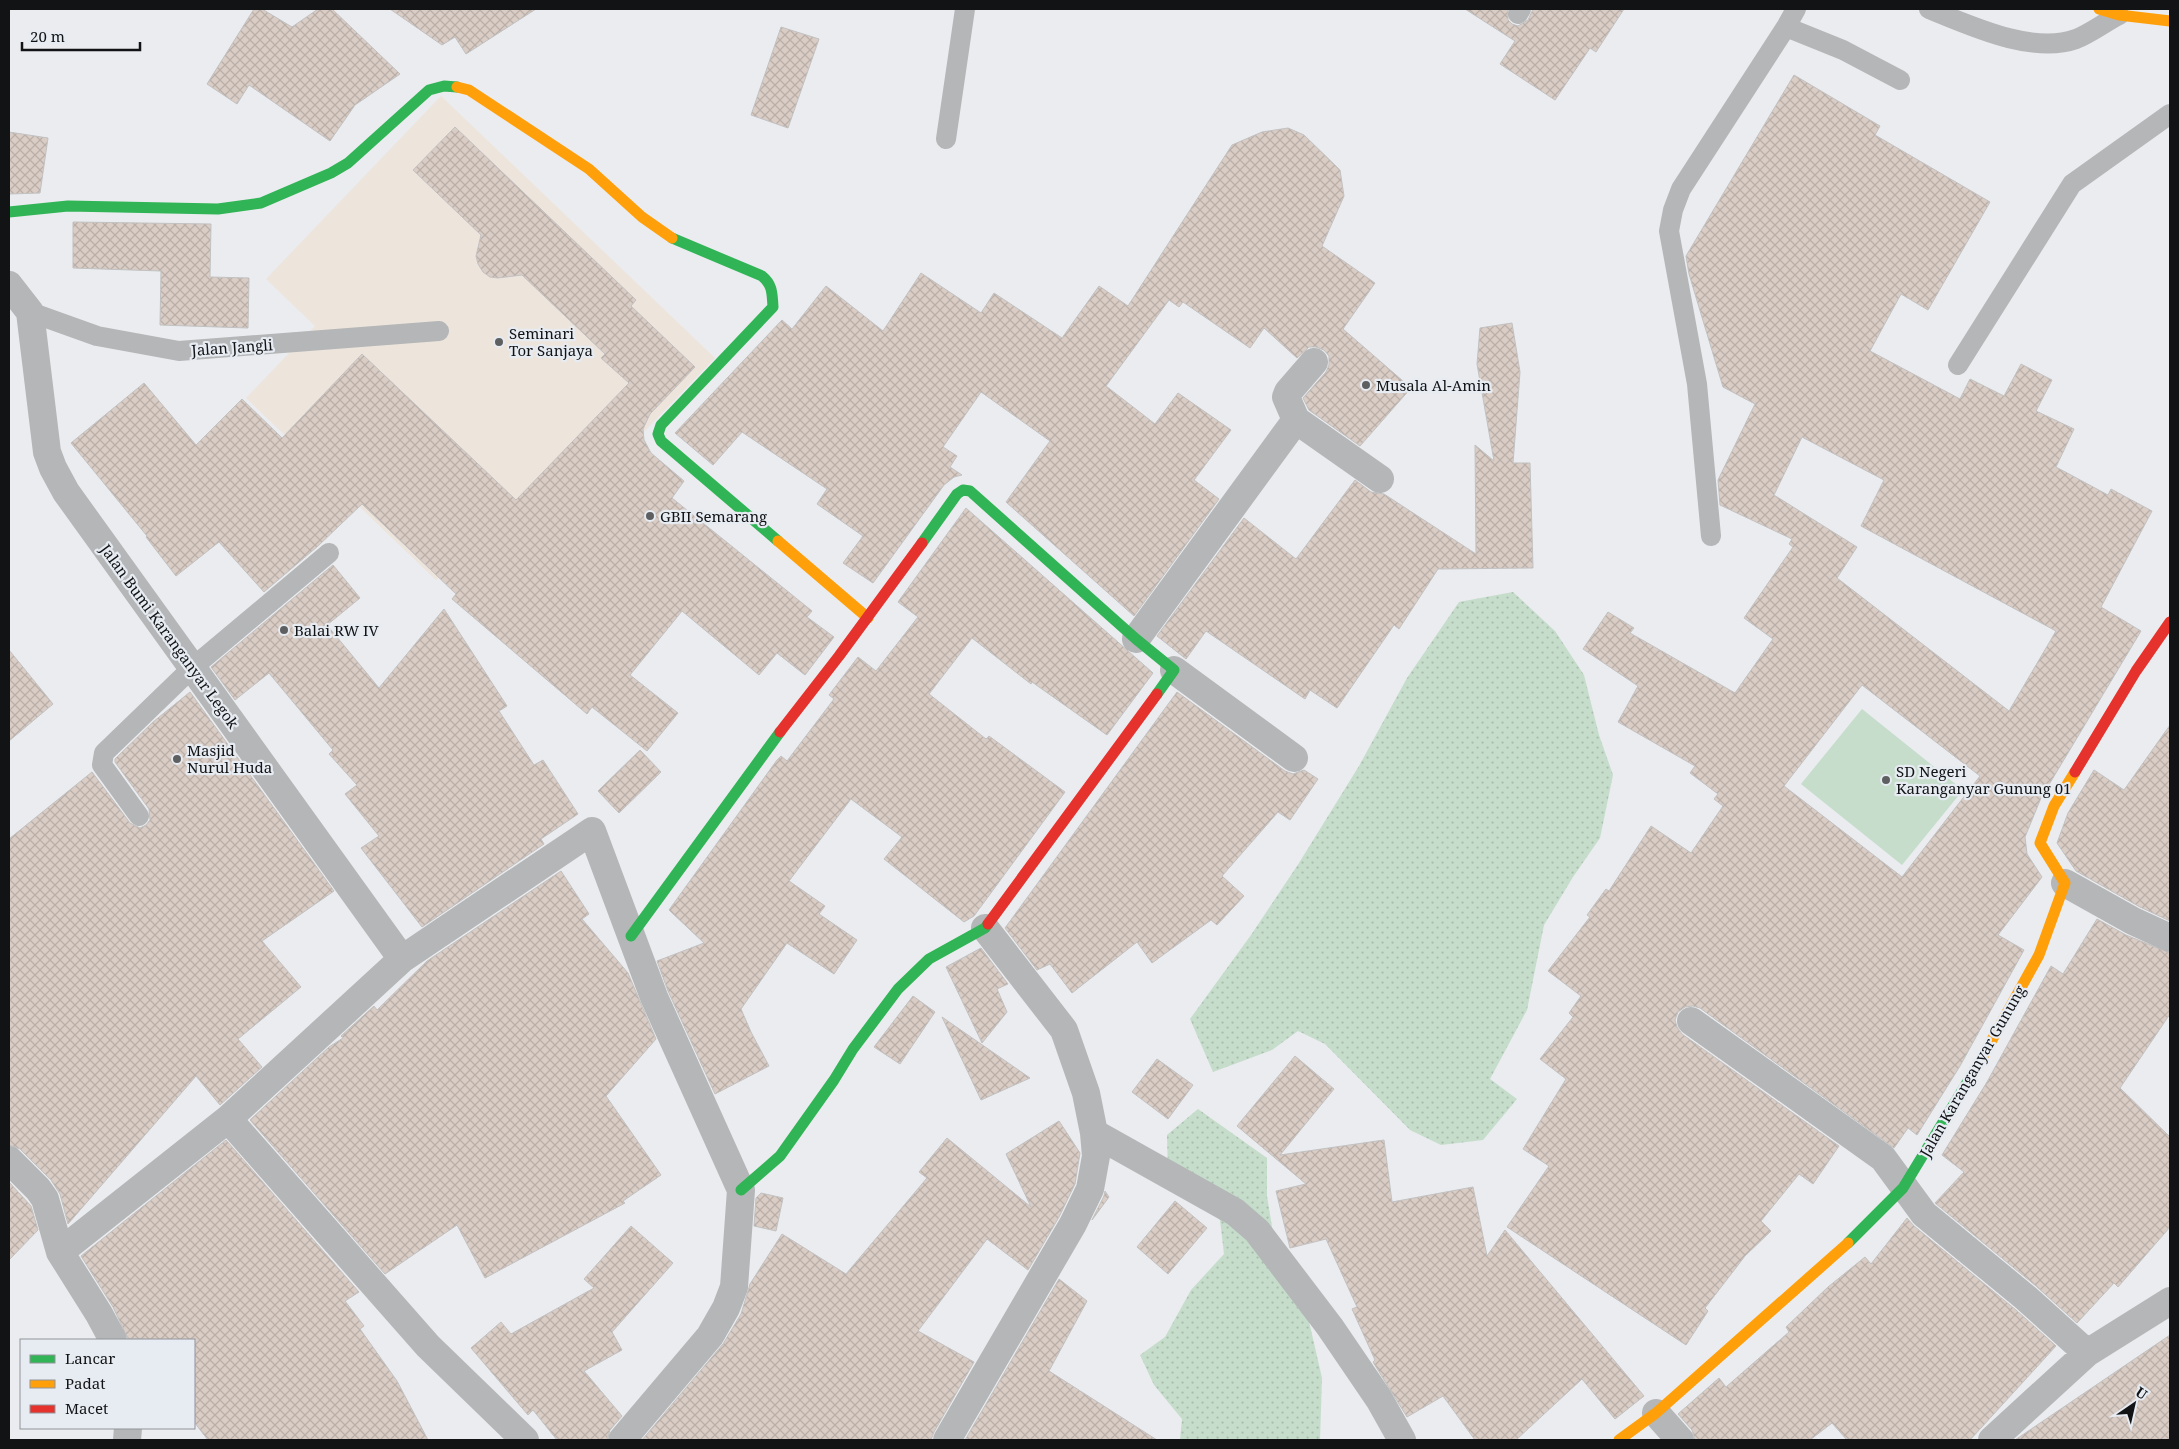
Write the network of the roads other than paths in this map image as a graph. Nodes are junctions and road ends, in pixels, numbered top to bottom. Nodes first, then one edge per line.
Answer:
1 (965, 9) edge
2 (1796, 9) edge
3 (1929, 9) edge
4 (2099, 9) edge
5 (2119, 15) junction
6 (2170, 21) edge
7 (1786, 27) junction
8 (1900, 80) dead end
9 (2170, 114) edge
10 (946, 139) dead end
11 (9, 212) edge
12 (9, 285) edge
13 (30, 312) junction
14 (439, 331) dead end
15 (1314, 362) dead end
16 (1958, 365) dead end
17 (1296, 420) junction
18 (1380, 479) dead end
19 (1711, 536) dead end
20 (329, 553) dead end
21 (868, 618) junction
22 (2170, 622) edge
23 (1136, 639) junction
24 (192, 668) junction
25 (1174, 670) junction
26 (1294, 758) dead end
27 (139, 816) dead end
28 (2065, 883) junction
29 (985, 928) junction
30 (630, 936) junction
31 (2170, 938) edge
32 (402, 959) junction
33 (1691, 1021) dead end
34 (228, 1119) junction
35 (1094, 1132) junction
36 (9, 1160) edge
37 (1903, 1188) junction
38 (741, 1190) junction
39 (60, 1252) junction
40 (2170, 1302) edge
41 (112, 1339) edge
42 (2087, 1354) junction
43 (1656, 1413) junction
44 (525, 1440) edge
45 (622, 1440) edge
46 (947, 1440) edge
47 (1402, 1440) edge
48 (1619, 1440) edge
49 (1680, 1440) edge
50 (1992, 1440) edge

1 - 10 lane
2 - 7 lane
3 - 5 lane
4 - 5 main road
5 - 6 main road
7 - 8 lane
7 - 19 lane
9 - 16 lane
11 - 21 main road
12 - 13 street
13 - 14 lane, Jalan Jangli
13 - 24 street, Jalan Bumi Karanganyar Legok
15 - 17 street
17 - 18 street
17 - 23 street
20 - 24 lane
21 - 23 main road
21 - 30 main road
22 - 28 main road
23 - 25 main road
24 - 27 lane
24 - 32 street, Jalan Bumi Karanganyar Legok
25 - 26 street
25 - 29 main road
28 - 31 street
28 - 37 main road, Jalan Karanganyar Gunung
29 - 35 street
29 - 38 main road
30 - 32 street
30 - 38 street
32 - 34 street
33 - 37 street
34 - 39 street
34 - 44 street
35 - 46 street
35 - 47 street
36 - 39 street
37 - 42 street
37 - 43 main road, Jalan Karanganyar Gunung
38 - 45 street
39 - 41 street
40 - 42 street
42 - 50 street
43 - 48 main road, Jalan Karanganyar Gunung
43 - 49 street

